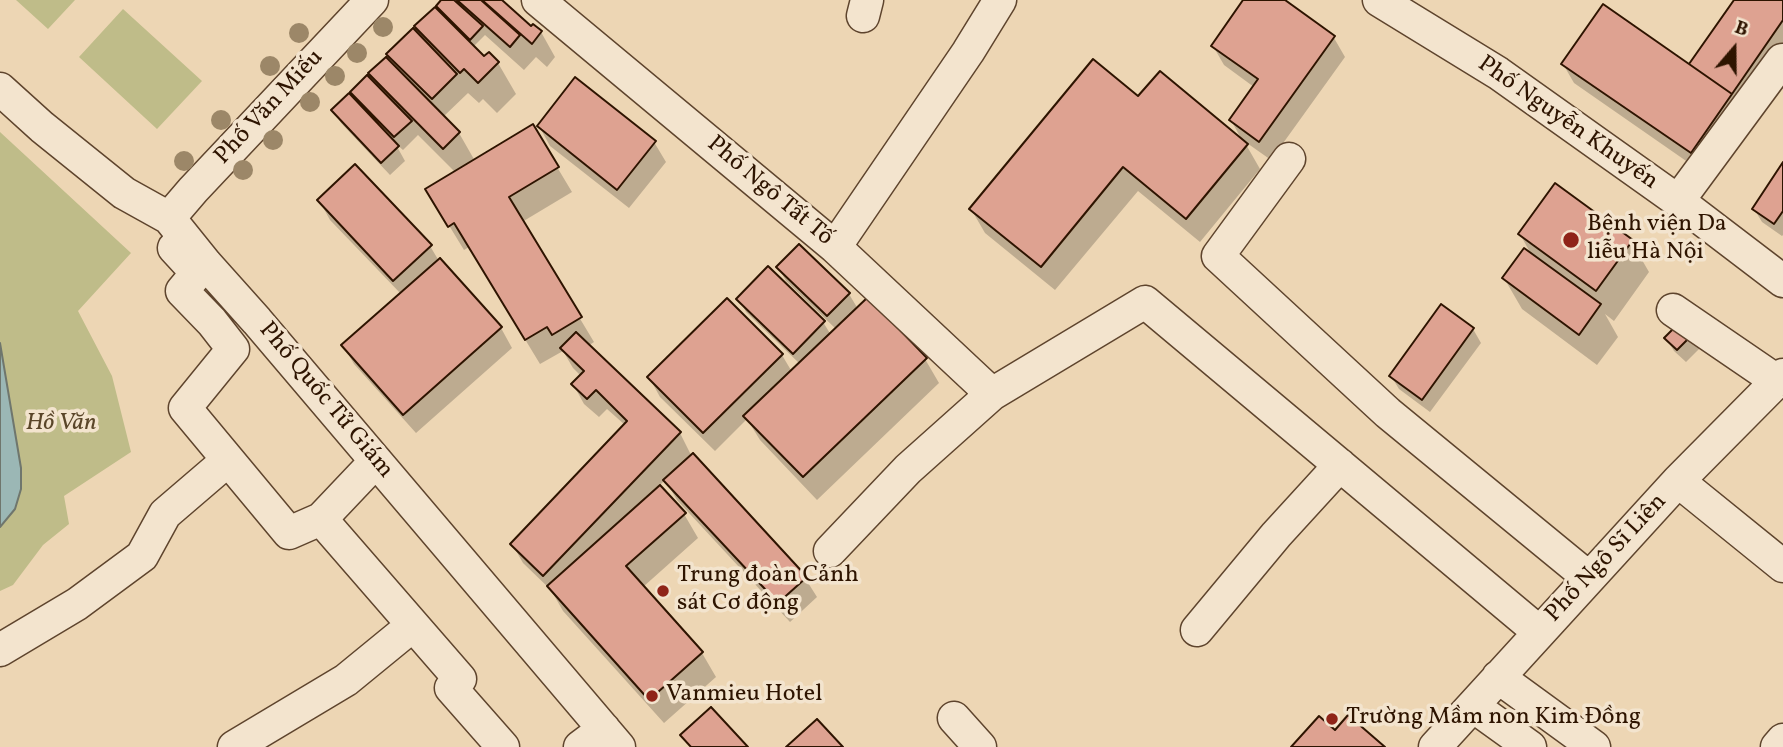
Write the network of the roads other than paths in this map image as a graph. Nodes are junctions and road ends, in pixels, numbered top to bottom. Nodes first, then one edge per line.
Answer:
1 (372, 0) edge
2 (538, 0) edge
3 (1000, 0) edge
4 (1379, 0) edge
5 (1782, 60) edge
6 (0, 89) edge
7 (1289, 159) dead end
8 (1678, 201) junction
9 (163, 215) junction
10 (835, 247) junction
11 (1783, 281) edge
12 (1673, 310) dead end
13 (1780, 378) edge
14 (992, 394) junction
15 (228, 460) junction
16 (376, 461) junction
17 (1340, 465) junction
18 (1678, 481) junction
19 (321, 519) junction
20 (830, 551) dead end
21 (1783, 566) edge
22 (1589, 578) junction
23 (412, 626) junction
24 (1197, 631) dead end
25 (1539, 632) junction
26 (0, 650) edge
27 (1499, 677) junction
28 (1472, 706) junction
29 (954, 718) dead end
30 (1783, 740) edge
31 (601, 741) edge
32 (234, 747) edge
33 (504, 747) edge
34 (513, 747) edge
35 (980, 747) edge
36 (1435, 747) edge
37 (1530, 747) edge
38 (1594, 747) edge
39 (1777, 747) edge

1 - 9 street, Phố Văn Miếu
2 - 10 street, Phố Ngô Tất Tố
3 - 10 street
4 - 8 street, Phố Nguyễn Khuyến
5 - 8 street
6 - 9 street, Phố Quốc Tử Giám
7 - 22 street
8 - 11 street, Phố Nguyễn Khuyến
9 - 15 street
9 - 16 street, Phố Quốc Tử Giám
10 - 14 street, Phố Ngô Tất Tố
12 - 13 street
13 - 18 street, Phố Ngô Sĩ Liên
14 - 17 street
14 - 20 street
15 - 19 street
15 - 26 street
16 - 19 street
16 - 31 street, Phố Quốc Tử Giám
17 - 24 street
17 - 25 street
18 - 21 street
18 - 22 street, Phố Ngô Sĩ Liên
19 - 23 street
22 - 25 street, Phố Ngô Sĩ Liên
23 - 32 street
23 - 33 street
25 - 27 street, Phố Ngô Sĩ Liên
27 - 28 street, Phố Ngô Sĩ Liên
27 - 38 street
28 - 36 street, Phố Ngô Sĩ Liên
28 - 37 street
29 - 35 street
30 - 39 street
33 - 34 street

